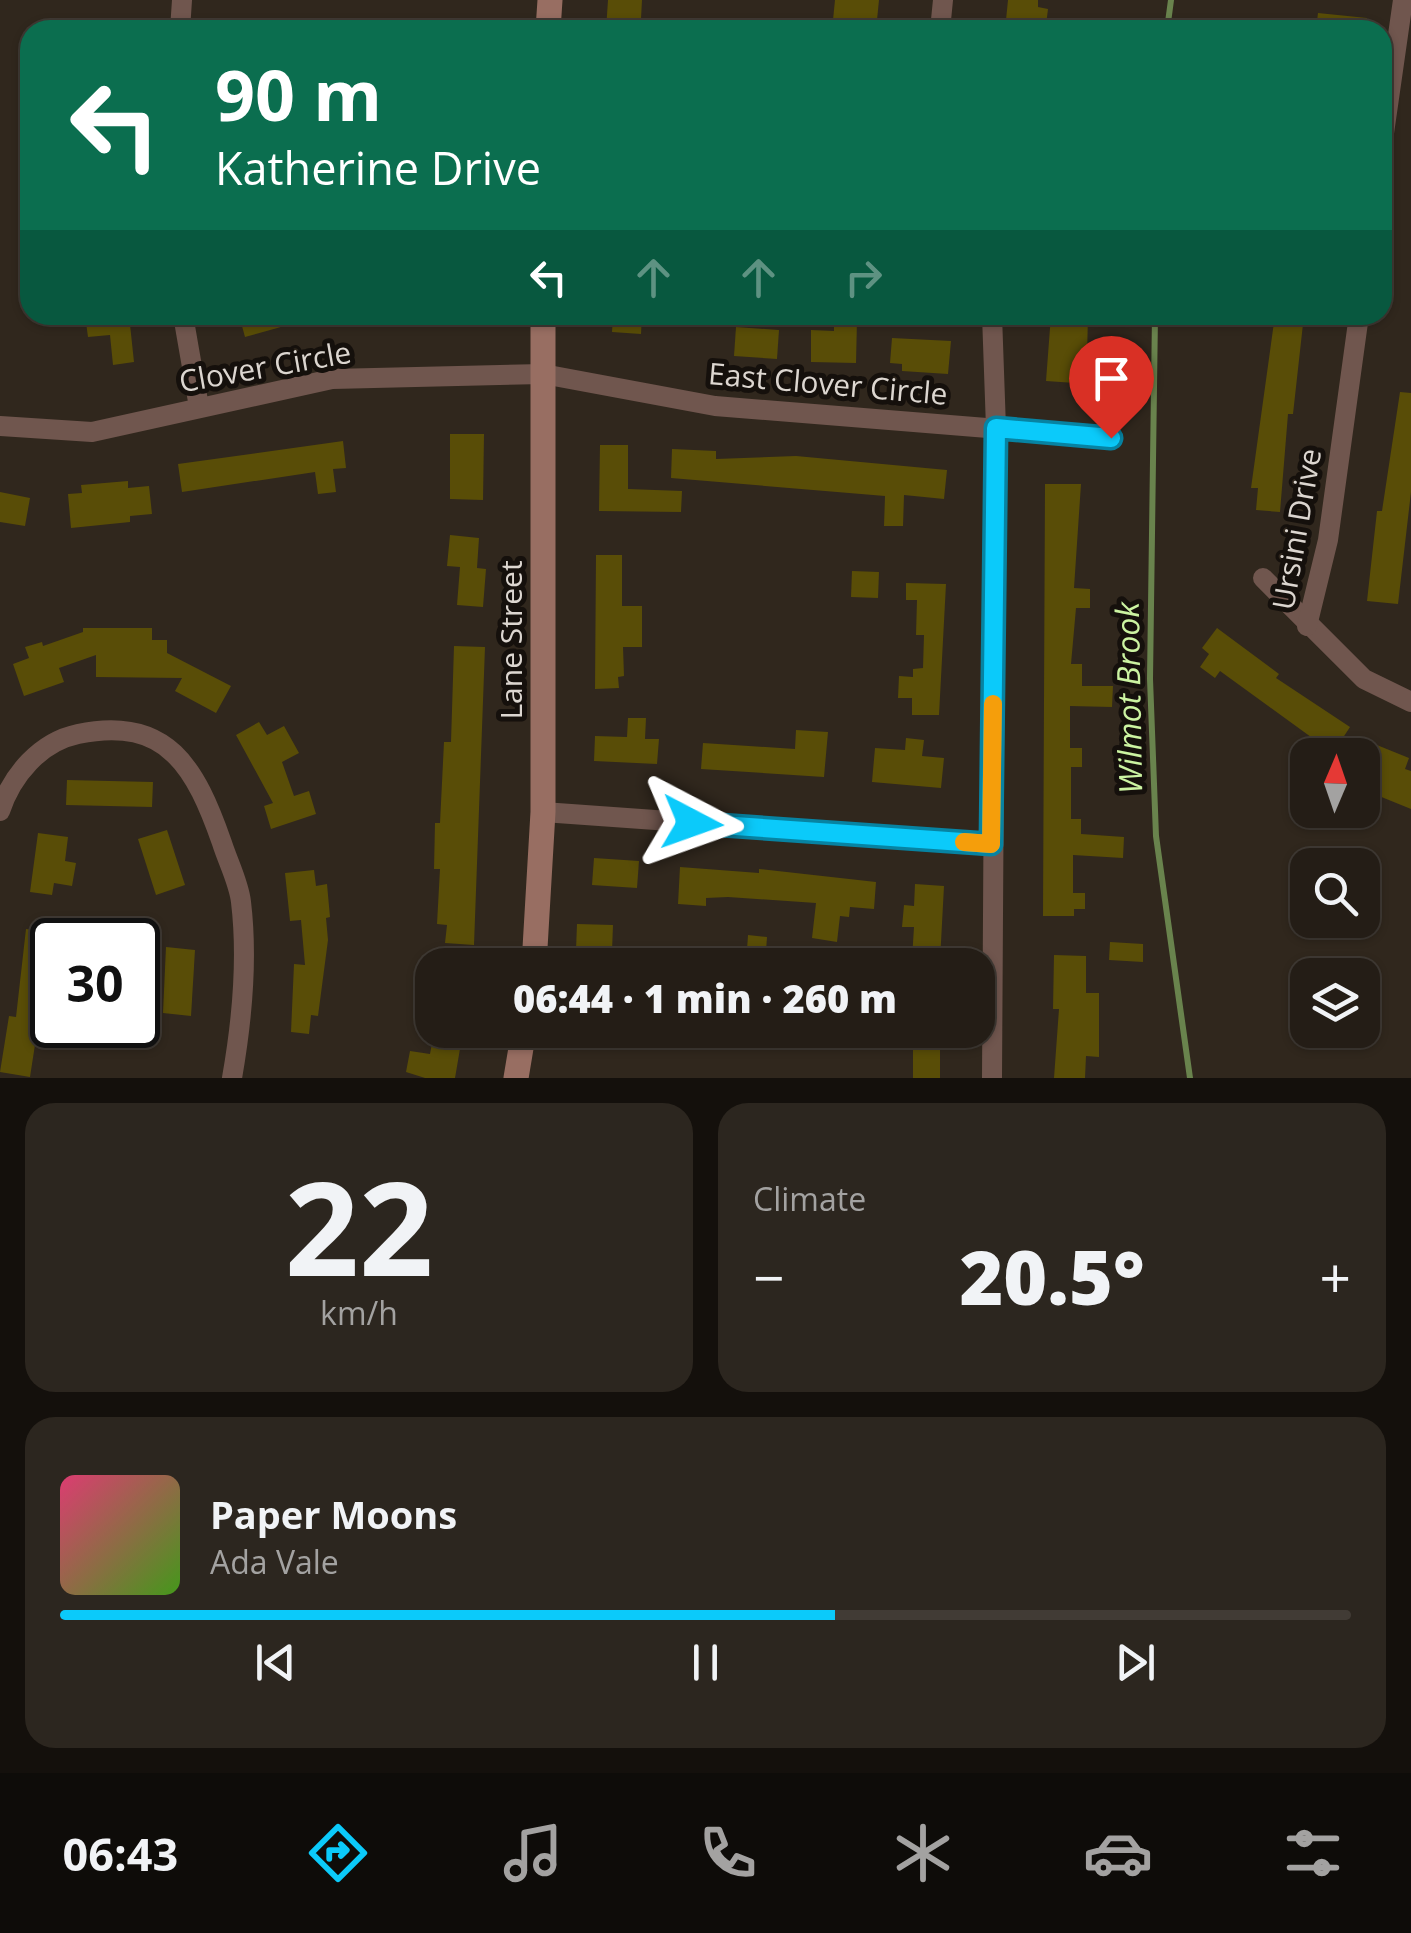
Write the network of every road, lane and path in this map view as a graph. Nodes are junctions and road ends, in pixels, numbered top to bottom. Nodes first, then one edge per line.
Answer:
1 (1403, 0) edge
2 (1392, 76) edge
3 (185, 325) edge
4 (543, 325) edge
5 (992, 325) edge
6 (1358, 325) edge
7 (543, 374) junction
8 (199, 407) junction
9 (0, 426) edge
10 (996, 428) junction
11 (1111, 438) dead end
12 (1263, 578) dead end
13 (1307, 626) junction
14 (1411, 702) edge
15 (0, 810) edge
16 (543, 812) junction
17 (991, 844) junction
18 (535, 948) edge
19 (521, 1048) edge
20 (232, 1078) edge
21 (516, 1078) edge
22 (992, 1078) edge

1 - 2 street
3 - 8 street
4 - 7 street, Lane Street
5 - 10 street
6 - 13 street, Ursini Drive
7 - 8 street, Clover Circle
7 - 10 street, East Clover Circle
7 - 16 street, Lane Street
8 - 9 street, Clover Circle
10 - 11 street, East Clover Circle
10 - 17 street
12 - 13 street
13 - 14 street, Ursini Drive
15 - 20 street
16 - 17 street
16 - 18 street, Lane Street
17 - 22 street
19 - 21 street

